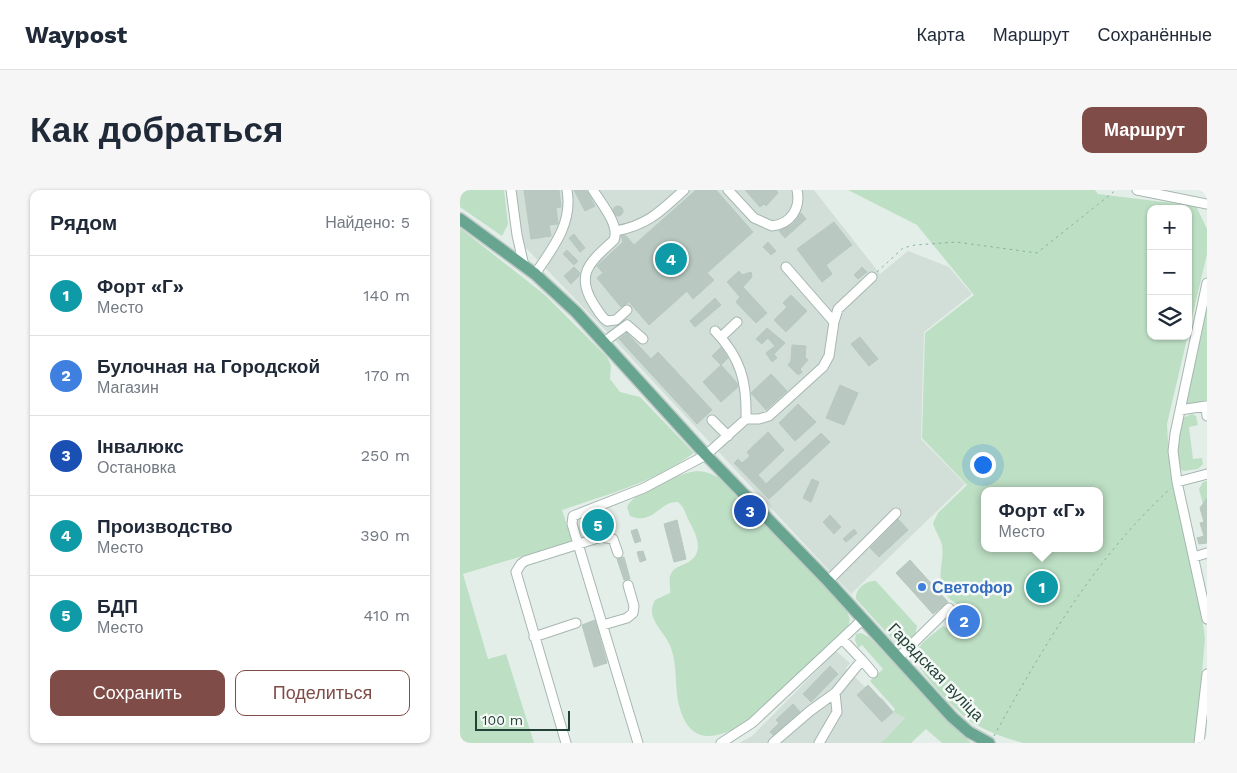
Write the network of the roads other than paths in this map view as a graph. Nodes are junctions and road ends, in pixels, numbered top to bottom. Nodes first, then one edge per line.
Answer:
1 (511, 190) edge
2 (567, 190) edge
3 (593, 190) edge
4 (684, 190) edge
5 (797, 190) edge
6 (1137, 190) edge
7 (731, 191) edge
8 (1207, 204) edge
9 (460, 219) edge
10 (616, 231) junction
11 (517, 235) junction
12 (504, 250) junction
13 (524, 266) junction
14 (786, 267) dead end
15 (535, 274) junction
16 (872, 277) road end
17 (1207, 283) edge
18 (627, 310) dead end
19 (737, 322) dead end
20 (834, 322) junction
21 (643, 339) dead end
22 (604, 342) junction
23 (1206, 406) edge
24 (1180, 410) junction
25 (1207, 416) edge
26 (746, 419) junction
27 (712, 420) dead end
28 (728, 436) junction
29 (706, 455) junction
30 (1207, 474) edge
31 (1177, 482) junction
32 (896, 513) dead end
33 (578, 544) junction
34 (618, 553) dead end
35 (1207, 553) edge
36 (1194, 557) junction
37 (828, 581) junction
38 (628, 585) dead end
39 (1205, 599) edge
40 (949, 608) dead end
41 (1207, 619) edge
42 (862, 620) junction
43 (576, 623) dead end
44 (603, 625) junction
45 (534, 636) junction
46 (842, 639) junction
47 (898, 658) junction
48 (862, 660) junction
49 (873, 673) dead end
50 (1207, 674) edge
51 (835, 692) junction
52 (566, 743) edge
53 (638, 743) edge
54 (722, 743) edge
55 (773, 743) edge
56 (819, 743) edge
57 (990, 743) edge
58 (1199, 743) edge

1 - 11 street
2 - 15 street
3 - 10 street
4 - 10 street
5 - 7 street
6 - 8 street
9 - 12 main road, Гарадская вуліца
10 - 18 street
11 - 12 street
11 - 13 street
12 - 13 main road, Гарадская вуліца
13 - 15 main road, Гарадская вуліца
14 - 20 street
15 - 22 main road, Гарадская вуліца
16 - 20 street
17 - 24 street
19 - 26 street
20 - 26 street
21 - 22 street
22 - 29 main road, Гарадская вуліца
23 - 24 street
23 - 25 street
24 - 31 street
26 - 28 street
27 - 28 street
28 - 29 street
29 - 33 street
29 - 37 main road, Гарадская вуліца
30 - 31 street
31 - 36 street
32 - 37 street
33 - 34 street
33 - 44 street
33 - 45 street
35 - 36 street
36 - 39 street
37 - 42 main road, Гарадская вуліца
38 - 44 street
39 - 41 street
40 - 47 street
42 - 46 street
42 - 47 main road, Гарадская вуліца
43 - 45 street
44 - 53 street
45 - 52 street
46 - 48 street
46 - 54 street
47 - 57 main road, Гарадская вуліца
48 - 49 street
48 - 51 street
50 - 58 street
51 - 55 street
51 - 56 street

